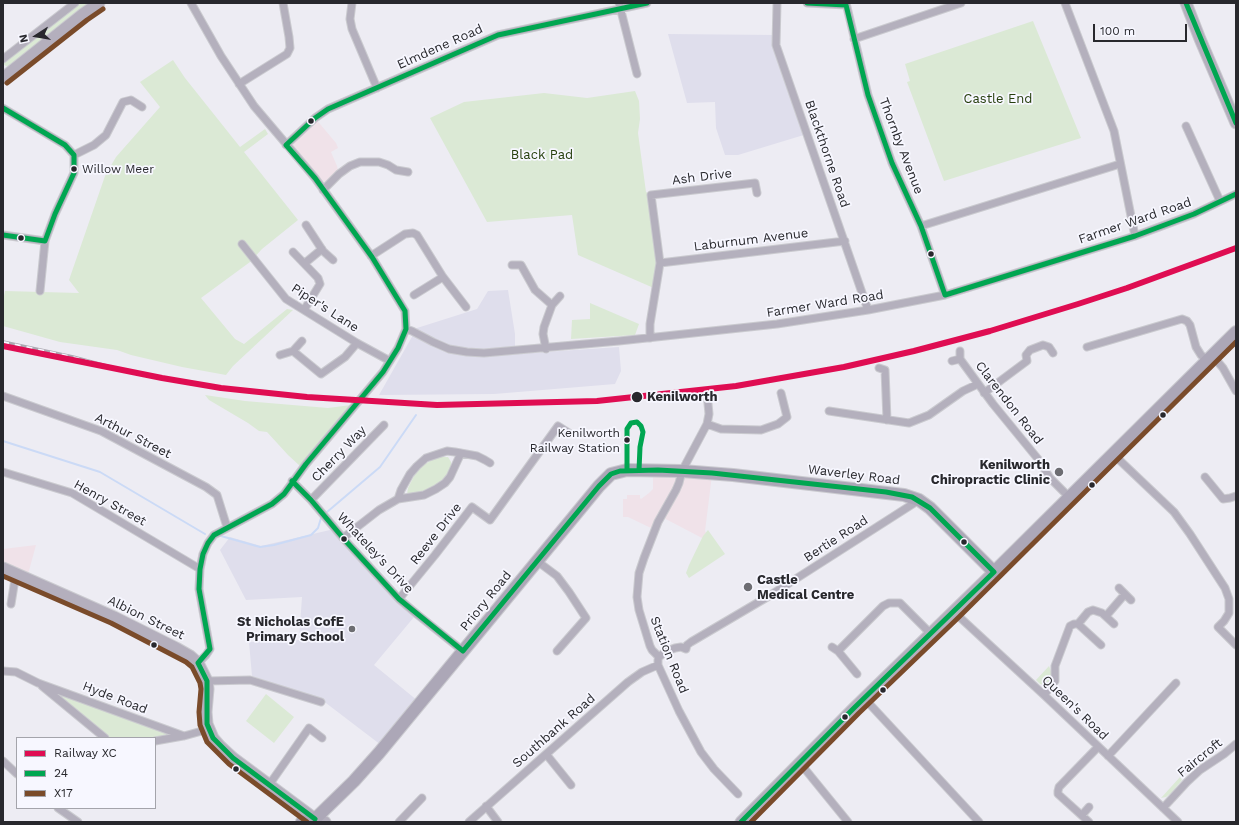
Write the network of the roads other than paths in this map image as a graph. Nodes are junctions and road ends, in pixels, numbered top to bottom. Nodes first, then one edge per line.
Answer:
1 (75, 3) edge
2 (99, 3) edge
3 (191, 3) edge
4 (283, 3) edge
5 (352, 3) edge
6 (647, 3) edge
7 (777, 3) edge
8 (807, 3) edge
9 (961, 3) edge
10 (1065, 3) edge
11 (1186, 3) edge
12 (846, 4) edge
13 (620, 6) edge
14 (854, 39) junction
15 (3, 59) edge
16 (637, 74) dead end
17 (4, 76) edge
18 (239, 84) junction
19 (377, 88) junction
20 (142, 107) dead end
21 (3, 108) edge
22 (1236, 123) edge
23 (1186, 126) dead end
24 (286, 145) junction
25 (74, 156) junction
26 (1120, 164) junction
27 (408, 172) dead end
28 (323, 190) junction
29 (757, 193) dead end
30 (1236, 194) edge
31 (1220, 201) junction
32 (306, 225) dead end
33 (921, 226) junction
34 (3, 235) edge
35 (1135, 236) junction
36 (45, 241) junction
37 (845, 241) junction
38 (242, 244) dead end
39 (322, 250) junction
40 (293, 252) dead end
41 (371, 256) junction
42 (333, 260) dead end
43 (305, 263) junction
44 (660, 263) junction
45 (512, 266) dead end
46 (442, 278) junction
47 (40, 292) dead end
48 (414, 295) dead end
49 (945, 295) junction
50 (560, 296) dead end
51 (552, 305) junction
52 (466, 307) dead end
53 (304, 310) junction
54 (868, 310) junction
55 (406, 329) junction
56 (1236, 332) edge
57 (650, 338) junction
58 (302, 341) dead end
59 (357, 343) junction
60 (1087, 347) dead end
61 (546, 349) junction
62 (292, 351) junction
63 (1053, 354) dead end
64 (280, 355) dead end
65 (1210, 357) junction
66 (390, 361) junction
67 (952, 361) dead end
68 (879, 368) dead end
69 (978, 384) junction
70 (1236, 390) edge
71 (707, 393) dead end
72 (781, 393) dead end
73 (984, 393) junction
74 (3, 396) edge
75 (829, 411) dead end
76 (887, 420) junction
77 (707, 424) junction
78 (384, 425) dead end
79 (569, 433) dead end
80 (461, 454) junction
81 (1113, 454) junction
82 (490, 463) dead end
83 (639, 470) joint
84 (682, 471) junction
85 (3, 472) edge
86 (1205, 477) dead end
87 (292, 481) junction
88 (1236, 496) edge
89 (1070, 498) junction
90 (398, 499) junction
91 (311, 500) junction
92 (919, 500) junction
93 (227, 527) junction
94 (343, 538) junction
95 (538, 561) junction
96 (3, 568) edge
97 (200, 569) junction
98 (994, 572) junction
99 (16, 573) junction
100 (1119, 588) dead end
101 (1125, 594) junction
102 (399, 599) junction
103 (1131, 600) dead end
104 (10, 604) dead end
105 (954, 612) junction
106 (1106, 616) junction
107 (1078, 624) junction
108 (1114, 624) dead end
109 (931, 634) junction
110 (1101, 645) dead end
111 (1236, 645) edge
112 (463, 651) junction
113 (557, 651) dead end
114 (659, 657) junction
115 (198, 663) junction
116 (658, 665) junction
117 (3, 671) edge
118 (857, 674) dead end
119 (207, 681) junction
120 (38, 682) junction
121 (1176, 683) dead end
122 (1044, 695) junction
123 (864, 698) junction
124 (321, 702) dead end
125 (209, 729) junction
126 (184, 736) junction
127 (104, 737) edge
128 (322, 738) dead end
129 (156, 741) edge
130 (1236, 744) edge
131 (1098, 747) junction
132 (546, 754) junction
133 (1108, 756) junction
134 (3, 761) edge
135 (800, 763) junction
136 (16, 773) edge
137 (269, 785) junction
138 (571, 785) dead end
139 (738, 794) dead end
140 (422, 798) dead end
141 (486, 806) junction
142 (1089, 807) dead end
143 (1163, 808) junction
144 (59, 809) edge
145 (1082, 815) junction
146 (320, 821) edge
147 (78, 822) edge
148 (302, 822) edge
149 (399, 822) edge
150 (469, 822) edge
151 (498, 822) edge
152 (741, 822) edge
153 (848, 822) edge
154 (979, 822) edge
155 (1088, 822) edge
156 (1178, 822) edge

1 - 15 street
2 - 17 street
3 - 18 street
4 - 18 street
5 - 19 street
6 - 13 street, Elmdene Road
7 - 37 street, Blackthorne Road
8 - 12 street
9 - 14 street
10 - 26 street
11 - 22 street
12 - 14 street, Thornby Avenue
13 - 16 street
13 - 19 street, Elmdene Road
14 - 33 street, Thornby Avenue
18 - 24 street
19 - 24 street, Elmdene Road
20 - 25 street
21 - 25 street
23 - 31 street
24 - 28 street
25 - 36 street
26 - 33 street
26 - 35 street
27 - 28 street
28 - 41 street
29 - 44 street, Ash Drive
30 - 31 street, Farmer Ward Road
31 - 35 street, Farmer Ward Road
32 - 39 street
33 - 49 street, Thornby Avenue
34 - 36 street
35 - 49 street, Farmer Ward Road
36 - 47 street
37 - 44 street, Laburnum Avenue
37 - 54 street, Blackthorne Road
38 - 53 street, Piper's Lane
39 - 42 street
39 - 43 street
40 - 43 street
41 - 46 street
41 - 55 street
43 - 53 street
44 - 57 street
45 - 51 street
46 - 48 street
46 - 52 street
49 - 54 street, Farmer Ward Road
50 - 51 street
51 - 61 street
53 - 59 street, Piper's Lane
54 - 57 street, Farmer Ward Road
55 - 61 street, Farmer Ward Road
55 - 66 street
56 - 65 main road
57 - 61 street, Farmer Ward Road
58 - 62 street
59 - 62 street
59 - 66 street, Piper's Lane
60 - 65 street
62 - 64 street
63 - 73 street
65 - 70 street
65 - 81 main road
66 - 87 street
67 - 69 street, Clarendon Road
68 - 76 street
69 - 73 street, Clarendon Road
69 - 76 street
71 - 77 street
72 - 77 street
73 - 89 street, Clarendon Road
74 - 93 street, Arthur Street
75 - 76 street
77 - 84 street, Station Road
78 - 91 street, Cherry Way
79 - 102 street, Reeve Drive
80 - 82 street
80 - 90 street
80 - 90 street
81 - 89 main road
81 - 111 street
83 - 84 main road, Waverley Road
83 - 95 main road, Priory Road
84 - 92 main road, Waverley Road
84 - 114 street, Station Road
85 - 97 street, Henry Street
86 - 88 street
87 - 91 street, Whateley's Drive
87 - 93 street
89 - 98 main road
90 - 94 street
91 - 94 street, Whateley's Drive
92 - 98 main road, Waverley Road
92 - 114 street, Bertie Road
93 - 97 street
94 - 102 street, Whateley's Drive
95 - 112 main road, Priory Road
95 - 113 street
96 - 99 street, Albion Street
97 - 115 street
98 - 105 street
99 - 104 street
99 - 115 street, Albion Street
100 - 101 street
101 - 103 street
101 - 106 street
102 - 112 street, Whateley's Drive
105 - 109 street
105 - 122 street, Queen's Road
106 - 107 street
106 - 108 street
107 - 110 street
107 - 122 street
109 - 118 street
109 - 123 street
112 - 146 main road, Priory Road
114 - 116 street, Station Road
115 - 119 street, Albion Street
116 - 132 street, Southbank Road
116 - 139 street, Station Road
117 - 120 street, Hyde Road
119 - 124 street
119 - 125 street, Albion Street
120 - 126 street, Hyde Road
120 - 127 street, Hyde Road
121 - 133 street
122 - 131 street, Queen's Road
123 - 135 street
123 - 154 street
125 - 126 street
125 - 137 street
126 - 129 street
128 - 137 street
130 - 143 street, Faircroft
131 - 133 street, Queen's Road
131 - 145 street
132 - 138 street
132 - 141 street, Southbank Road
133 - 143 street, Queen's Road
134 - 136 street
135 - 152 street
135 - 153 street
137 - 146 street
140 - 149 street
141 - 150 street, Southbank Road
141 - 151 street
142 - 145 street
143 - 156 street, Queen's Road
144 - 147 street
145 - 155 street
146 - 148 main road

